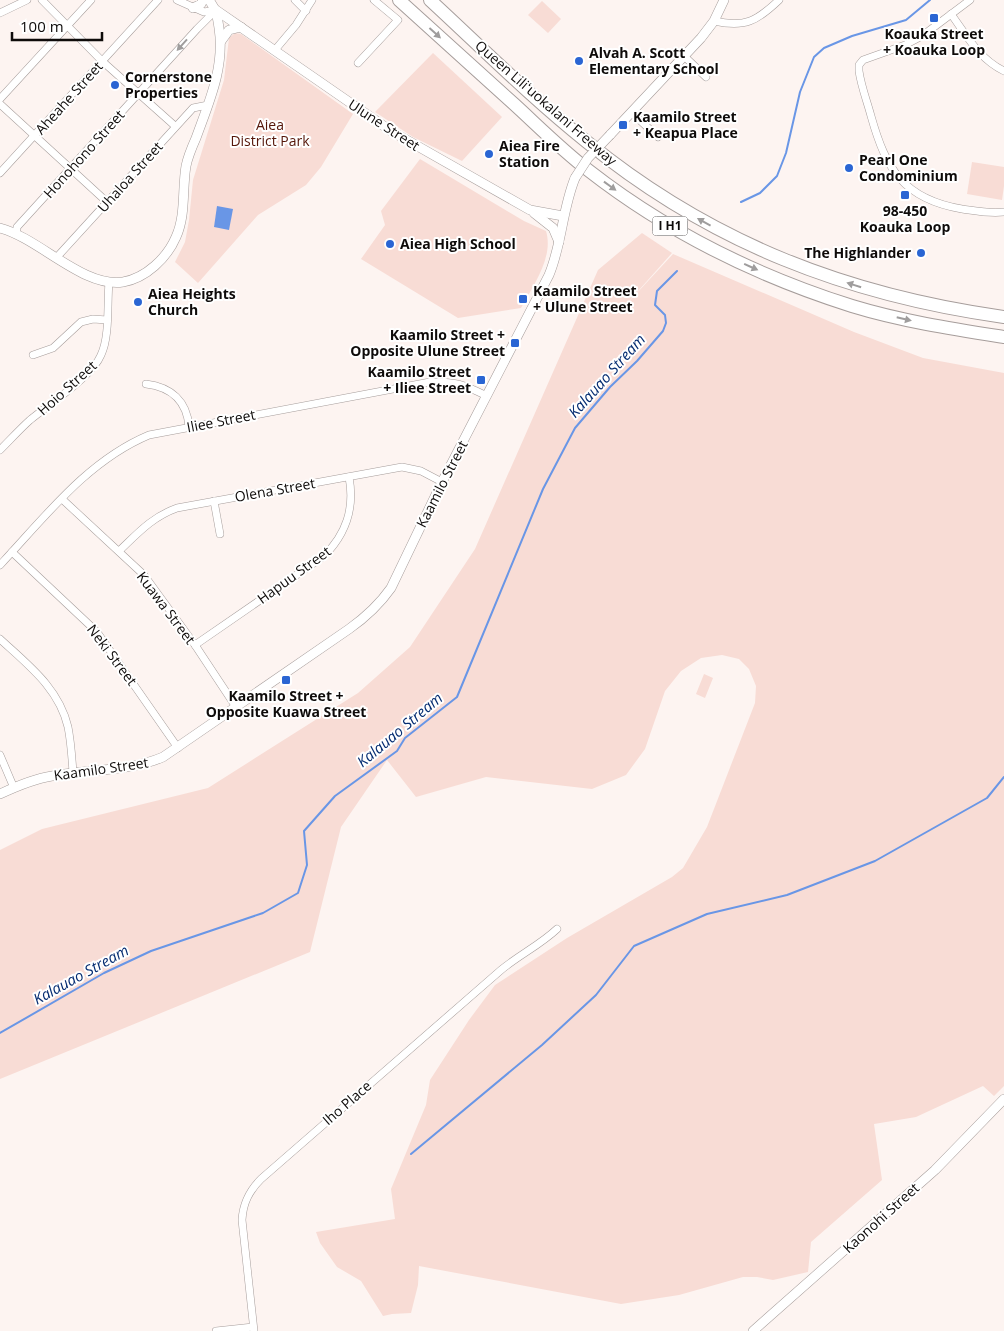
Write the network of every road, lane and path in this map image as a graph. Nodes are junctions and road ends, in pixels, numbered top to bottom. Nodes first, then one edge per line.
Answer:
1 (27, 0) edge
2 (42, 0) edge
3 (91, 0) edge
4 (158, 0) edge
5 (177, 0) edge
6 (203, 0) edge
7 (209, 0) edge
8 (295, 0) edge
9 (312, 0) edge
10 (374, 0) edge
11 (399, 0) edge
12 (430, 0) edge
13 (724, 0) edge
14 (779, 0) edge
15 (970, 0) edge
16 (194, 9) junction
17 (216, 10) junction
18 (306, 10) junction
19 (0, 13) edge
20 (951, 14) junction
21 (714, 21) junction
22 (67, 26) junction
23 (241, 27) junction
24 (197, 29) junction
25 (220, 41) junction
26 (275, 50) junction
27 (684, 56) junction
28 (102, 61) junction
29 (358, 63) dead end
30 (1004, 71) edge
31 (706, 77) dead end
32 (138, 93) junction
33 (0, 99) edge
34 (0, 104) edge
35 (208, 105) junction
36 (632, 113) junction
37 (175, 126) junction
38 (34, 136) junction
39 (658, 137) dead end
40 (70, 169) junction
41 (0, 173) edge
42 (107, 202) junction
43 (530, 210) junction
44 (1004, 212) edge
45 (564, 216) junction
46 (0, 228) edge
47 (16, 234) junction
48 (560, 244) junction
49 (56, 257) junction
50 (109, 282) junction
51 (1004, 317) edge
52 (107, 320) junction
53 (1004, 337) edge
54 (33, 355) dead end
55 (146, 384) dead end
56 (487, 396) junction
57 (188, 427) junction
58 (0, 450) edge
59 (349, 477) junction
60 (442, 482) junction
61 (62, 499) junction
62 (214, 501) junction
63 (220, 534) dead end
64 (119, 551) junction
65 (12, 552) junction
66 (0, 565) edge
67 (0, 639) edge
68 (195, 645) junction
69 (236, 707) junction
70 (178, 748) junction
71 (0, 755) edge
72 (73, 773) junction
73 (14, 788) junction
74 (0, 794) edge
75 (558, 929) dead end
76 (1004, 1098) edge
77 (254, 1329) edge
78 (216, 1331) edge
79 (753, 1331) edge

1 - 19 street
2 - 22 street
3 - 22 street
4 - 28 street, Aheahe Street
5 - 16 street
6 - 16 street
7 - 17 street
8 - 18 street
9 - 18 street
10 - 29 street
11 -> 53 highway, Queen Liliʻuokalani Freeway / I H1
51 -> 12 highway, Queen Liliʻuokalani Freeway / I H1
13 - 21 street, Kaamilo Street
14 - 21 street
15 - 20 street
16 - 17 street
16 - 24 street
17 - 23 street, Ulune Street
17 - 24 street, Honohono Street
17 - 25 street
18 - 26 street
20 - 30 street
20 - 44 street
21 - 27 street, Kaamilo Street
22 - 28 street
22 - 33 street
23 - 25 street
23 - 26 street, Ulune Street
24 -> 32 street, Honohono Street
25 - 35 street
26 - 43 street, Ulune Street
27 - 31 street
27 - 36 street, Kaamilo Street
28 - 32 street
28 - 38 street, Aheahe Street
32 - 37 street
32 - 40 street, Honohono Street
34 - 38 street
35 - 37 street, Uhaloa Street
35 - 50 street
36 - 39 street
36 - 45 street, Kaamilo Street, bridge
37 - 42 street, Uhaloa Street
38 - 40 street
38 - 41 street, Aheahe Street
40 - 42 street
40 - 47 street, Honohono Street
42 - 49 street, Uhaloa Street
43 - 45 street, Ulune Street
43 - 48 street
45 - 48 street, Kaamilo Street
46 - 47 street
47 - 49 street
48 - 56 street, Kaamilo Street
49 - 50 street
50 - 52 street, Hoio Street
52 - 54 street
52 - 58 street, Hoio Street
55 - 57 street
56 - 57 street, Iliee Street
56 - 60 street, Kaamilo Street
57 - 61 street, Iliee Street
59 - 60 street, Olena Street
59 - 62 street, Olena Street
59 - 68 street, Hapuu Street
60 - 69 street, Kaamilo Street
61 - 64 street, Kuawa Street
61 - 65 street, Iliee Street
62 - 63 street
62 - 64 street, Olena Street
64 - 68 street, Kuawa Street
65 - 66 street, Iliee Street
65 - 70 street, Neki Street
67 - 72 street
68 - 69 street, Kuawa Street
69 - 70 street, Kaamilo Street
70 - 72 street, Kaamilo Street
71 - 73 street
72 - 73 street, Kaamilo Street
73 - 74 street, Kaamilo Street
75 - 77 street, Iho Place
76 - 79 street, Kaonohi Street
77 - 78 street

